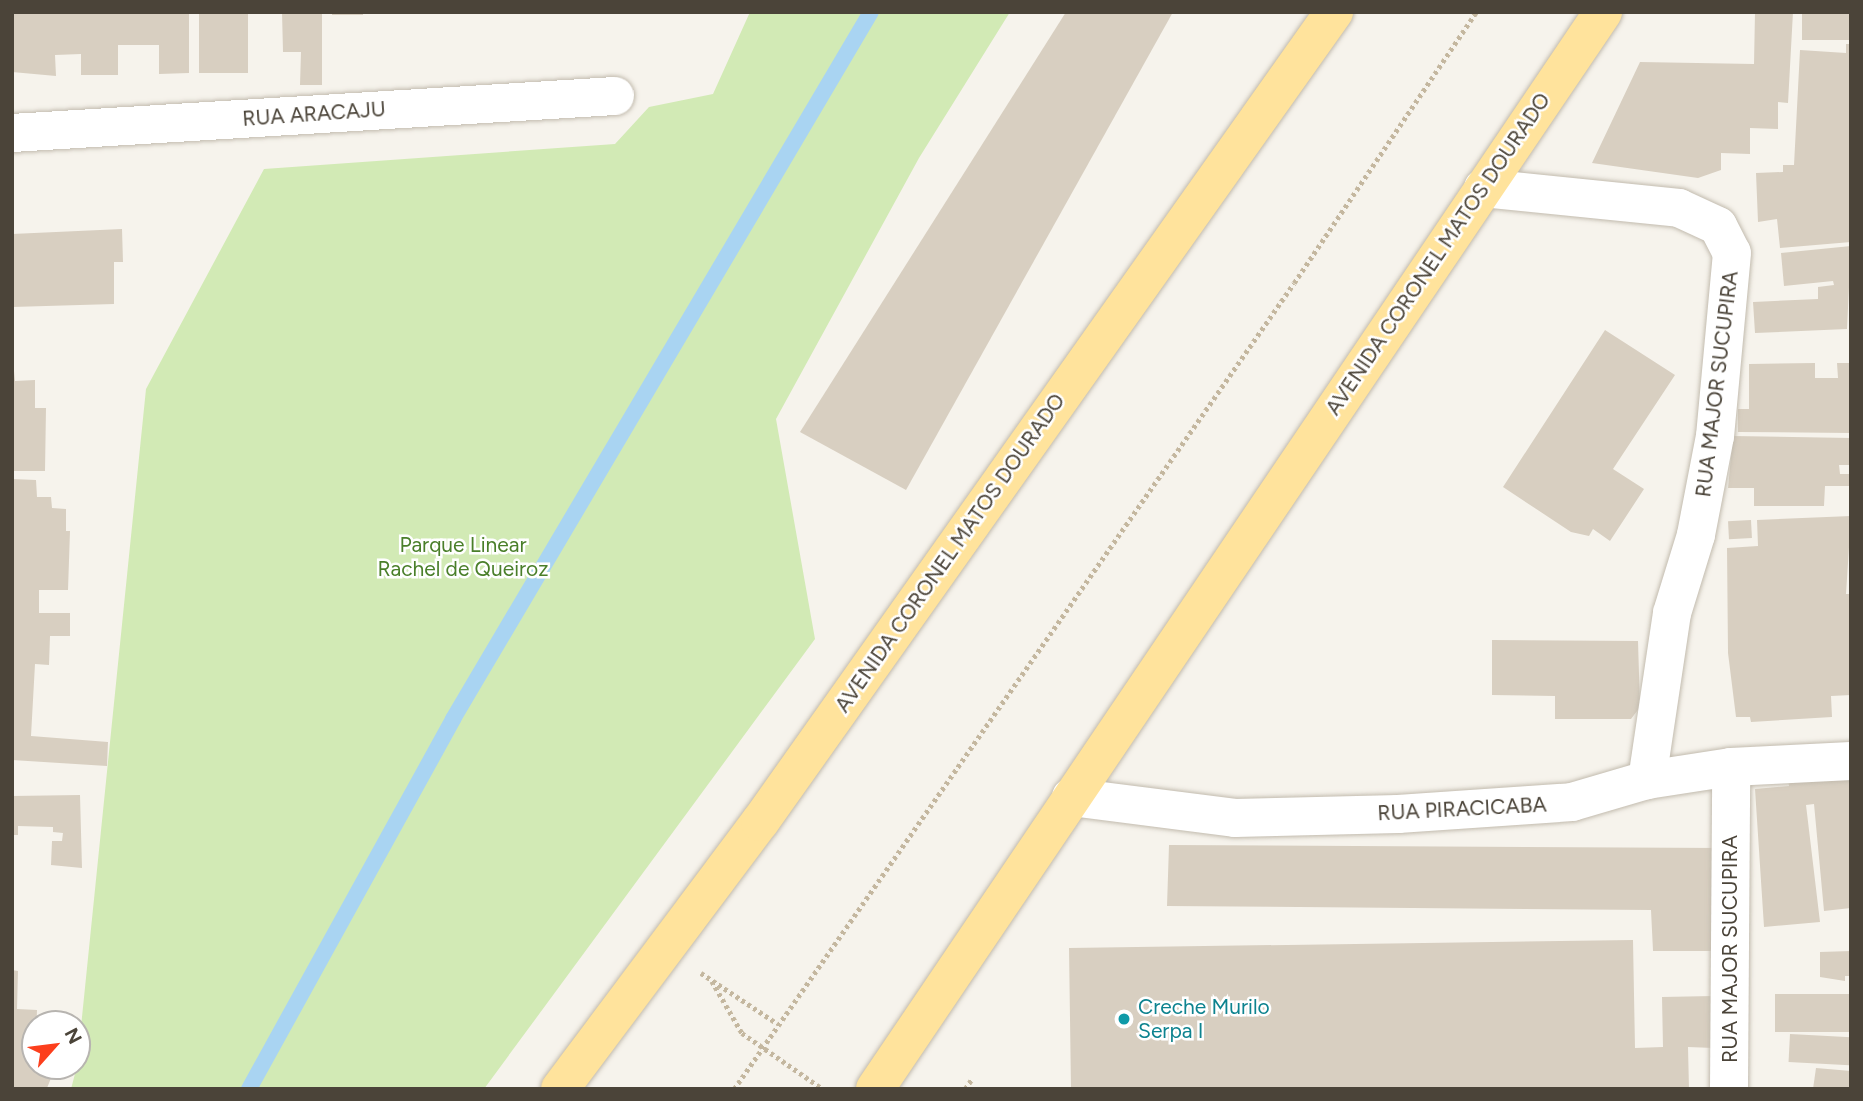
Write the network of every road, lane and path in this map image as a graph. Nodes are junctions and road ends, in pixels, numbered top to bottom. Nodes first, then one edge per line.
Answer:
1 (1334, 12) edge
2 (1476, 12) edge
3 (1603, 12) edge
4 (615, 96) dead end
5 (12, 133) edge
6 (1483, 188) junction
7 (1851, 761) edge
8 (1731, 767) junction
9 (1647, 780) junction
10 (1071, 797) junction
11 (778, 1024) junction
12 (764, 1045) junction
13 (971, 1080) dead end
14 (560, 1089) edge
15 (734, 1089) edge
16 (822, 1089) edge
17 (875, 1089) edge
18 (965, 1089) edge
19 (1729, 1089) edge

1 - 14 main road, AVENIDA CORONEL MATOS DOURADO
2 - 11 path
3 - 6 main road, AVENIDA CORONEL MATOS DOURADO
4 - 5 street, RUA ARACAJU
6 - 9 street, RUA MAJOR SUCUPIRA
6 - 10 main road, AVENIDA CORONEL MATOS DOURADO
7 - 8 street, RUA PIRACICABA
8 - 9 street, RUA PIRACICABA
8 - 19 street, RUA MAJOR SUCUPIRA
9 - 10 street, RUA PIRACICABA
10 - 17 main road, AVENIDA CORONEL MATOS DOURADO
11 - 12 path
11 - 12 path
12 - 15 path
12 - 16 path
13 - 18 path

